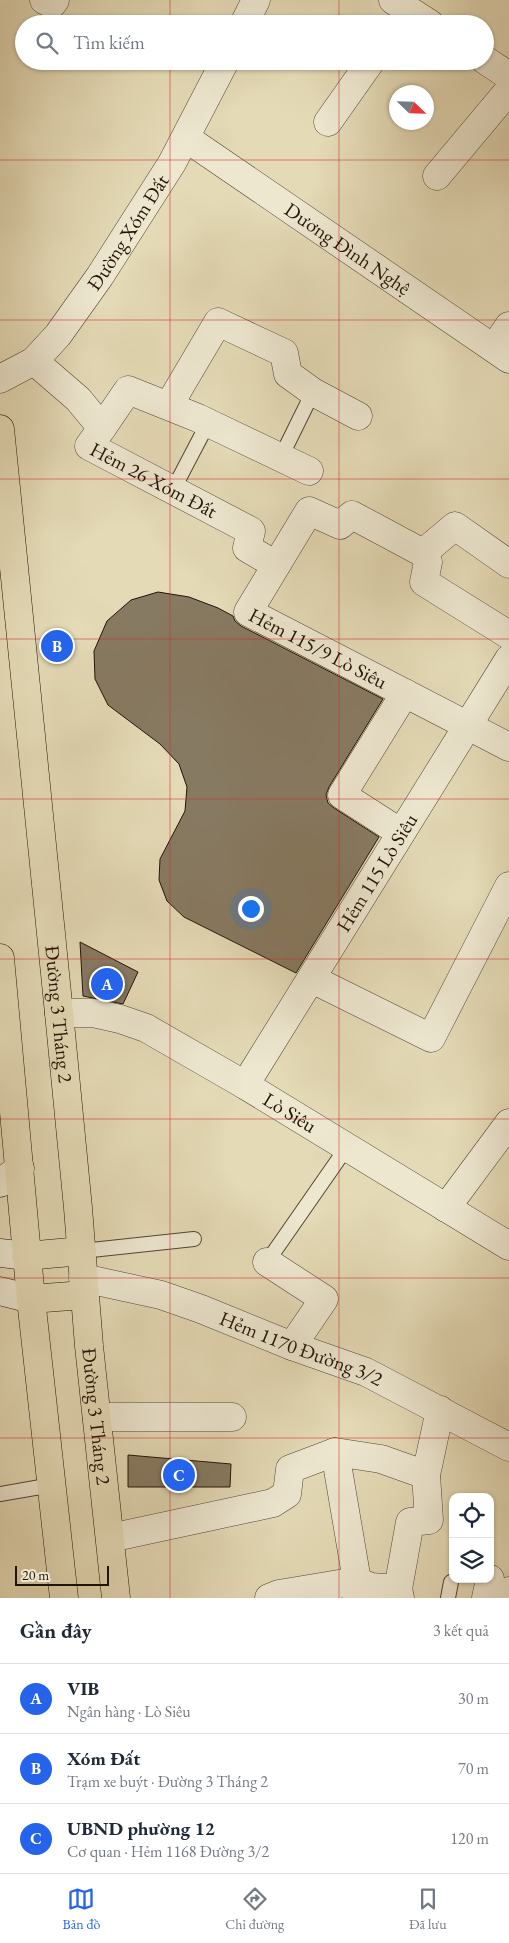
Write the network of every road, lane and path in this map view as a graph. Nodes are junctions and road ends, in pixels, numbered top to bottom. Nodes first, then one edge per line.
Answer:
1 (44, 0) edge
2 (55, 0) edge
3 (256, 0) edge
4 (248, 15) edge
5 (494, 66) edge
6 (220, 70) edge
7 (365, 70) edge
8 (509, 76) edge
9 (509, 90) edge
10 (328, 122) dead end
11 (186, 138) junction
12 (436, 176) dead end
13 (509, 326) edge
14 (501, 354) edge
15 (34, 361) junction
16 (0, 379) edge
17 (313, 392) junction
18 (169, 405) junction
19 (358, 416) dead end
20 (208, 423) junction
21 (102, 428) junction
22 (0, 429) edge
23 (281, 457) junction
24 (309, 471) dead end
25 (173, 490) junction
26 (423, 553) junction
27 (509, 564) edge
28 (276, 565) junction
29 (509, 635) edge
30 (509, 659) edge
31 (405, 693) junction
32 (466, 726) junction
33 (509, 747) edge
34 (401, 833) junction
35 (509, 886) edge
36 (0, 958) edge
37 (312, 979) junction
38 (59, 1013) junction
39 (245, 1085) junction
40 (509, 1123) edge
41 (347, 1147) junction
42 (10, 1175) edge
43 (446, 1208) junction
44 (194, 1238) dead end
45 (509, 1246) edge
46 (82, 1250) junction
47 (13, 1254) edge
48 (268, 1262) joint
49 (84, 1286) junction
50 (0, 1291) edge
51 (30, 1299) junction
52 (292, 1346) junction
53 (440, 1410) junction
54 (96, 1417) junction
55 (232, 1417) dead end
56 (506, 1440) edge
57 (335, 1452) junction
58 (426, 1475) junction
59 (52, 1485) junction
60 (0, 1494) edge
61 (110, 1538) junction
62 (451, 1583) edge
63 (489, 1583) edge
64 (364, 1591) edge
65 (509, 1591) edge
66 (399, 1593) edge
67 (64, 1598) edge
68 (116, 1598) edge
69 (269, 1598) edge
70 (448, 1598) edge
71 (486, 1598) edge
72 (506, 1598) edge

1 - 2 street
3 - 4 street
5 - 8 street
6 - 11 street, Đường Xóm Đất
7 - 10 street
9 - 12 street
11 - 14 street, Dương Đình Nghệ
11 - 15 street, Đường Xóm Đất
13 - 14 street
15 - 16 street, Đường Xóm Đất
15 - 21 street, Hẻm 26 Xóm Đất
17 - 18 street
17 - 19 street
17 - 23 lane
18 - 20 street
18 - 21 street
20 - 23 street
20 - 25 lane
21 - 25 street, Hẻm 26 Xóm Đất
22 - 38 main road, Đường 3 Tháng 2
23 - 24 street
25 - 28 street, Hẻm 26 Xóm Đất
26 - 27 street
26 - 28 street, Hẻm 115/9 Lò Siêu
26 - 29 street
28 - 31 street, Hẻm 115/9 Lò Siêu
30 - 32 street, Hẻm 115 Lò Siêu
31 - 32 street, Hẻm 115/9 Lò Siêu
31 - 34 street
32 - 33 street, Hẻm 115/9 Lò Siêu
32 - 34 street, Hẻm 115 Lò Siêu
34 - 37 street, Hẻm 115 Lò Siêu
35 - 37 street
36 - 42 main road
37 - 39 street, Hẻm 115 Lò Siêu
38 - 39 street, Lò Siêu
38 - 46 main road, Đường 3 Tháng 2
39 - 41 street, Lò Siêu
40 - 43 street
41 - 43 street, Lò Siêu
41 - 48 lane
42 - 47 main road
43 - 45 street, Lò Siêu
44 - 46 lane
46 - 47 main road
46 - 49 main road, Đường 3 Tháng 2
47 - 51 main road
48 - 52 street
49 - 51 main road
49 - 52 street, Hẻm 1170 Đường 3/2
49 - 54 main road, Đường 3 Tháng 2
50 - 51 street
51 - 59 main road
52 - 53 street, Hẻm 1170 Đường 3/2
53 - 56 street, Hẻm 1170 Đường 3/2
53 - 58 street
54 - 55 street
54 - 61 main road, Đường 3 Tháng 2
57 - 58 street
57 - 61 street
57 - 64 street
58 - 66 street
59 - 60 lane
59 - 67 main road
61 - 68 main road, Đường 3 Tháng 2
62 - 70 lane
63 - 71 street
64 - 66 street
64 - 69 street
65 - 72 street

